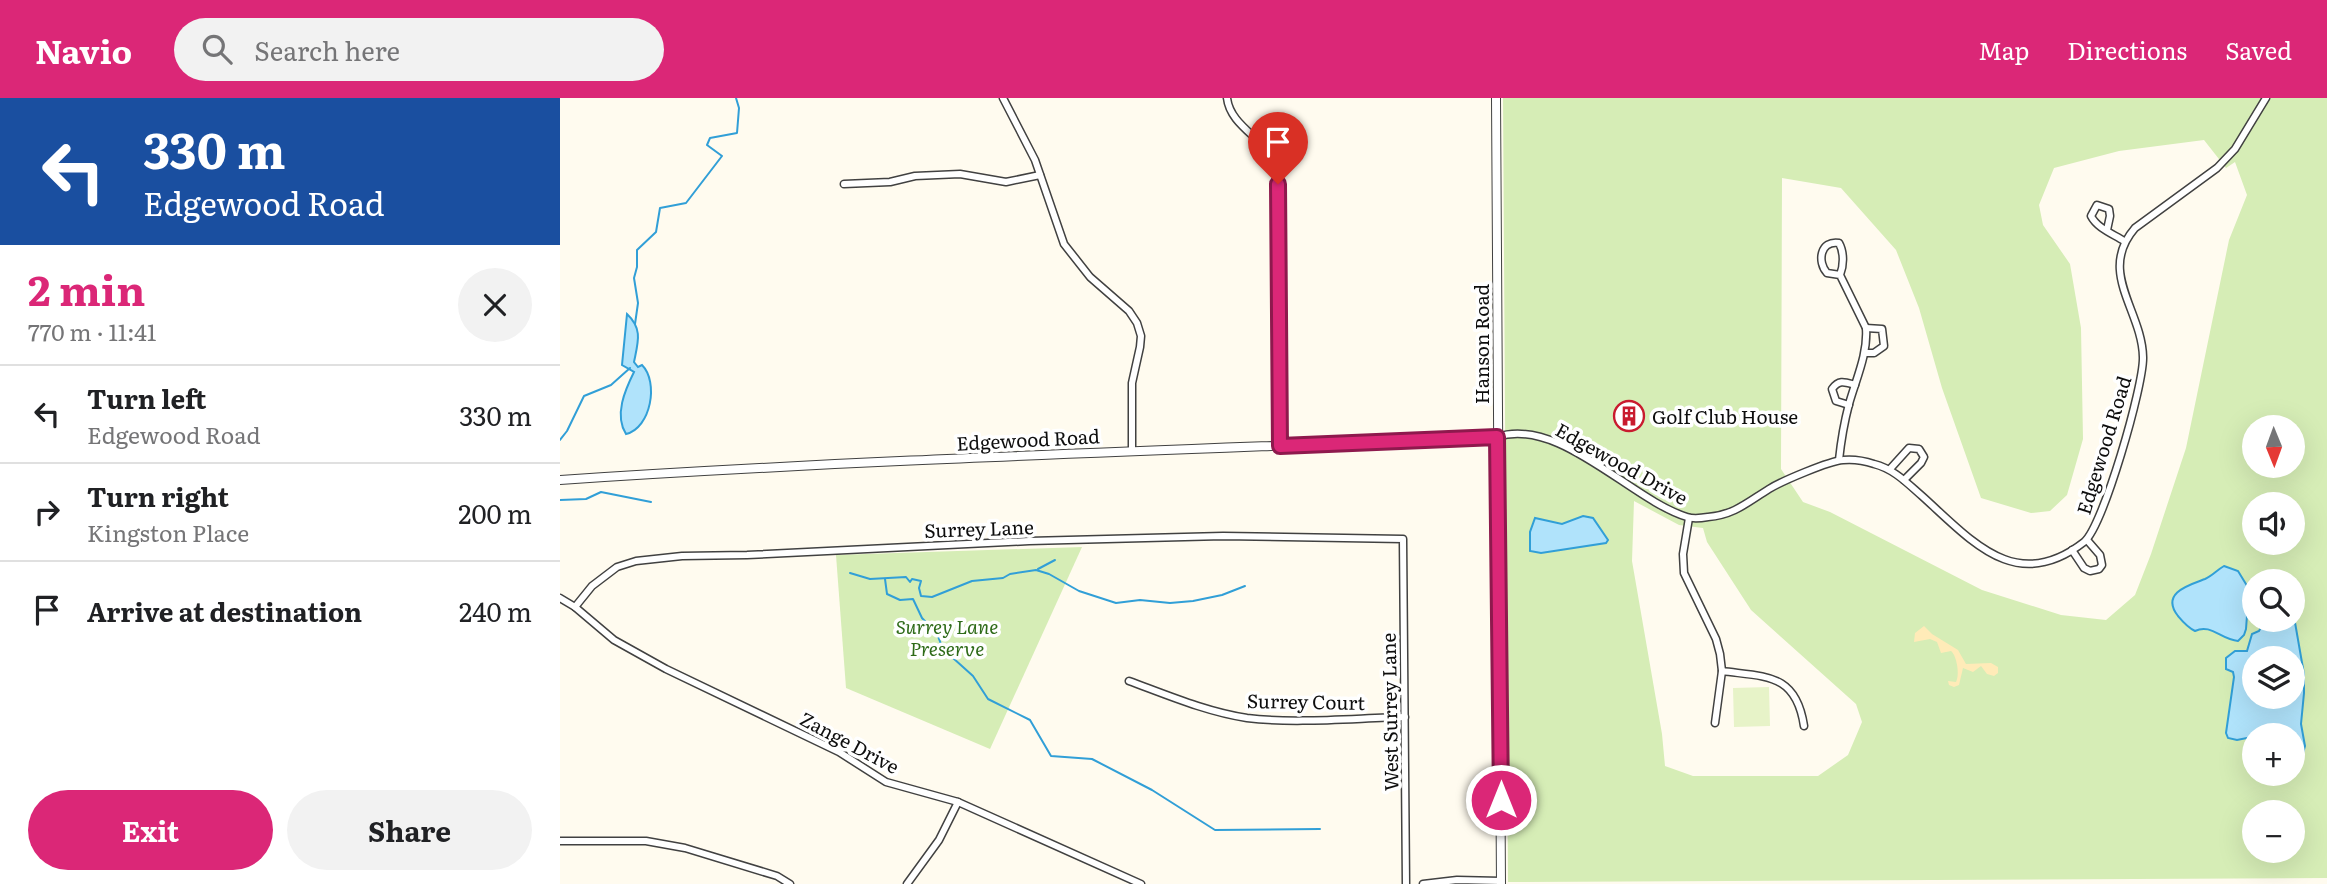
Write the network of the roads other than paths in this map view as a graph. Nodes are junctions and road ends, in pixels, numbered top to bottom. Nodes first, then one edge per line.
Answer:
1 (1003, 98) edge
2 (1227, 98) edge
3 (1496, 98) edge
4 (2266, 98) edge
5 (1040, 175) junction
6 (844, 184) dead end
7 (2107, 230) dead end
8 (2124, 240) junction
9 (1840, 275) junction
10 (1866, 328) junction
11 (1865, 352) junction
12 (1855, 385) junction
13 (1849, 405) junction
14 (1497, 437) junction
15 (1280, 446) junction
16 (1132, 450) junction
17 (1839, 460) junction
18 (1890, 469) junction
19 (560, 480) edge
20 (1904, 480) junction
21 (1689, 518) junction
22 (1403, 539) joint
23 (2087, 540) junction
24 (2072, 551) junction
25 (560, 598) edge
26 (575, 607) junction
27 (1722, 671) junction
28 (1129, 681) dead end
29 (1405, 717) junction
30 (1715, 723) dead end
31 (1804, 726) dead end
32 (958, 802) junction
33 (560, 841) edge
34 (1501, 883) edge
35 (790, 884) edge
36 (907, 884) edge
37 (1141, 884) edge
38 (1406, 884) edge
39 (1423, 884) edge

1 - 5 street
2 - 15 street
3 - 14 street, Hanson Road
4 - 8 street
5 - 6 street
5 - 16 street
7 - 8 street
8 - 23 street, Edgewood Road
9 - 9 street
9 - 10 street
10 - 11 street
10 - 11 street
11 - 12 street
12 - 13 street
12 - 13 street
13 - 17 street
14 - 15 street, Edgewood Road
14 - 21 street, Edgewood Drive
14 - 34 street, Hanson Road
15 - 16 street, Edgewood Road
16 - 19 street, Edgewood Road
17 - 18 street, Edgewood Road
17 - 21 street, Edgewood Road
18 - 20 street, Edgewood Road
18 - 20 street
20 - 24 street, Edgewood Road
21 - 27 street
22 - 26 street, Surrey Lane
22 - 29 street, West Surrey Lane
23 - 24 street, Edgewood Road
23 - 24 street
25 - 26 street, Zange Drive
26 - 32 street, Zange Drive
27 - 30 street
27 - 31 street
28 - 29 street, Surrey Court
29 - 38 street, West Surrey Lane
32 - 36 street
32 - 37 street, Zange Drive
33 - 35 street
34 - 39 street

